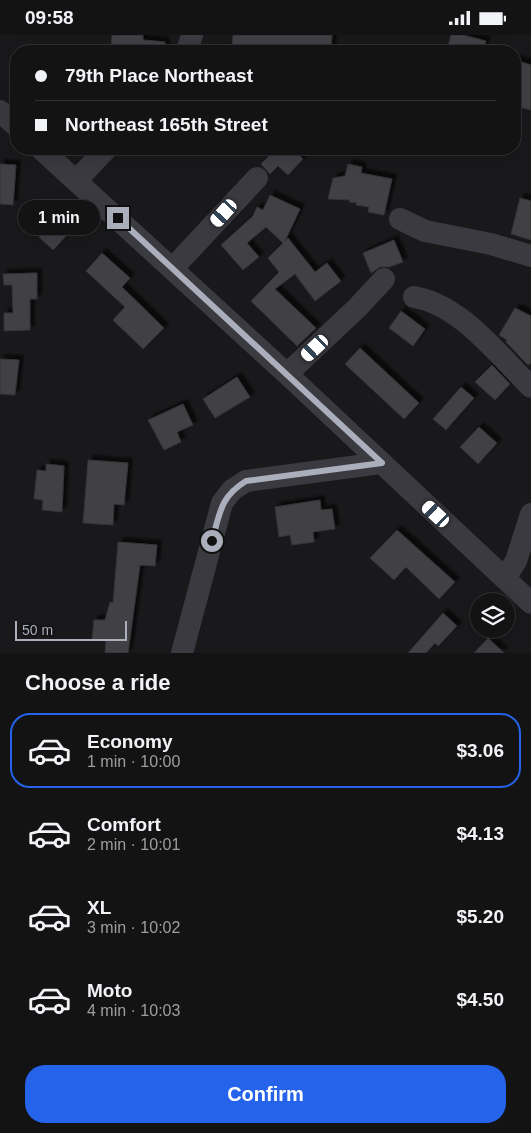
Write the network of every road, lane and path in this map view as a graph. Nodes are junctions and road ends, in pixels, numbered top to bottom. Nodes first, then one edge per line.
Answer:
1 (0, 111) edge
2 (10, 120) edge
3 (48, 155) edge
4 (100, 155) edge
5 (258, 178) dead end
6 (76, 181) junction
7 (400, 219) dead end
8 (531, 256) edge
9 (172, 269) junction
10 (384, 279) dead end
11 (414, 297) dead end
12 (287, 374) junction
13 (531, 387) edge
14 (382, 463) junction
15 (531, 514) edge
16 (505, 578) junction
17 (531, 603) edge
18 (182, 653) edge

1 - 2 street
3 - 6 street
4 - 6 street
5 - 9 street
6 - 9 street
7 - 8 street
9 - 12 street
10 - 12 street
11 - 13 street
12 - 14 street
14 - 16 street
14 - 18 street
15 - 16 street
16 - 17 street

